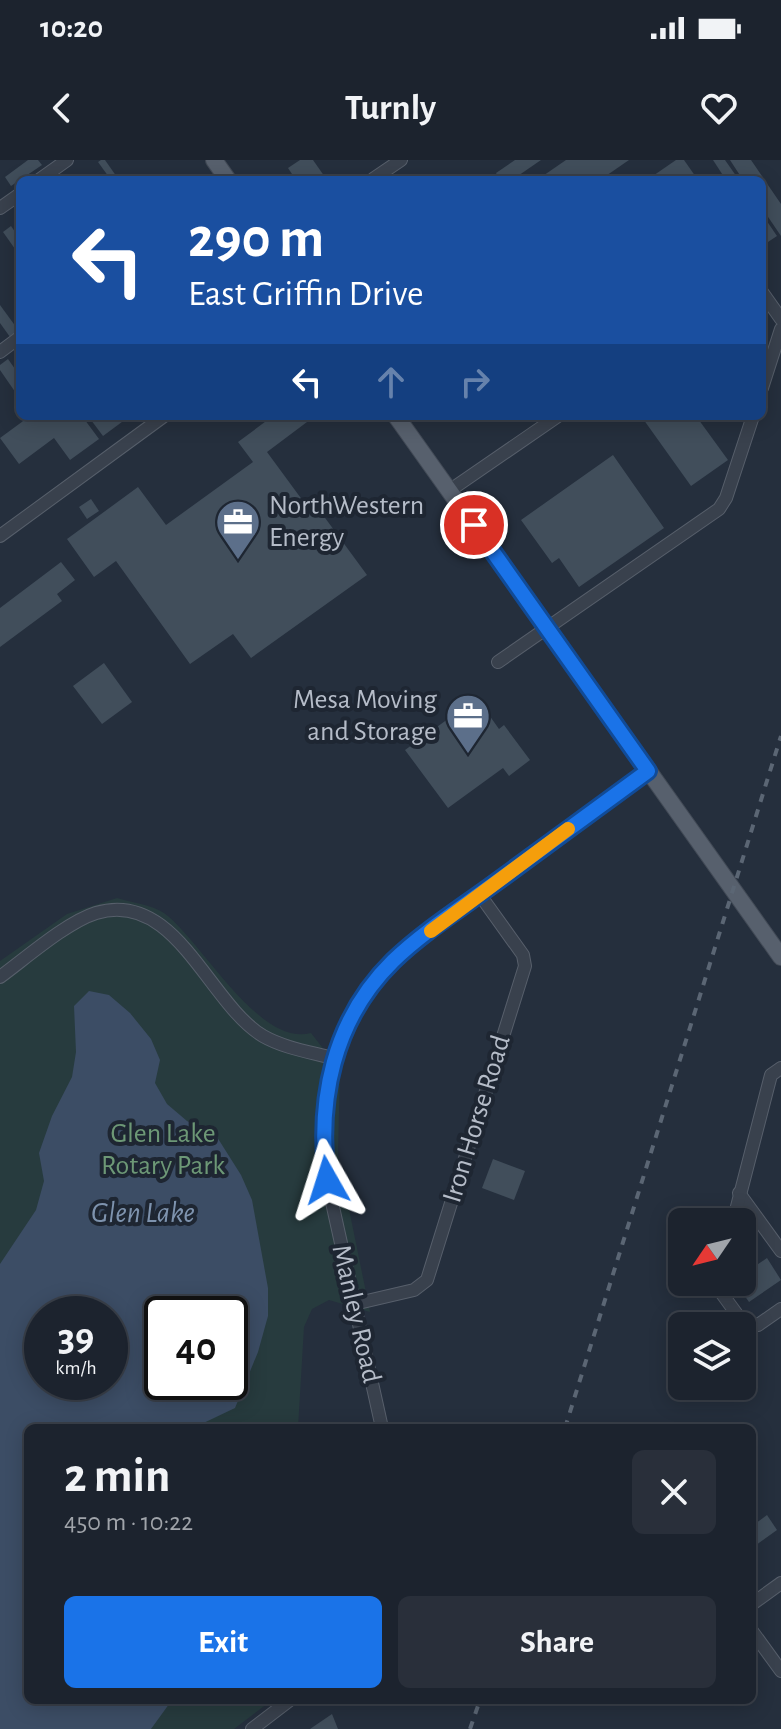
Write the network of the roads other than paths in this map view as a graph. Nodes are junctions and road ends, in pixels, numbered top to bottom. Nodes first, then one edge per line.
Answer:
1 (67, 160) edge
2 (401, 160) edge
3 (45, 176) edge
4 (377, 176) edge
5 (766, 298) edge
6 (781, 319) edge
7 (781, 329) edge
8 (766, 376) edge
9 (159, 420) edge
10 (399, 420) edge
11 (552, 420) edge
12 (752, 420) edge
13 (449, 491) junction
14 (0, 536) edge
15 (547, 629) junction
16 (498, 662) dead end
17 (648, 771) junction
18 (480, 895) junction
19 (779, 950) edge
20 (0, 977) edge
21 (333, 1058) junction
22 (781, 1068) edge
23 (739, 1193) junction
24 (736, 1208) edge
25 (781, 1251) edge
26 (724, 1296) edge
27 (354, 1304) junction
28 (781, 1309) edge
29 (381, 1424) edge
30 (781, 1583) edge
31 (756, 1601) edge
32 (756, 1637) edge
33 (781, 1671) edge
34 (285, 1704) edge
35 (252, 1729) edge

1 - 3 street
2 - 4 street
5 - 6 street
7 - 8 street
9 - 14 street
10 - 13 main road
11 - 13 street
12 - 15 street
13 - 15 main road
15 - 16 street
15 - 17 main road
17 - 18 street, Manley Road
17 - 19 main road
18 - 21 street, Manley Road
18 - 27 street, Iron Horse Road
20 - 21 street
21 - 27 street, Manley Road
22 - 23 street
23 - 24 street
23 - 25 street
26 - 28 street
27 - 29 street, Manley Road
30 - 31 street
32 - 33 street
34 - 35 street

